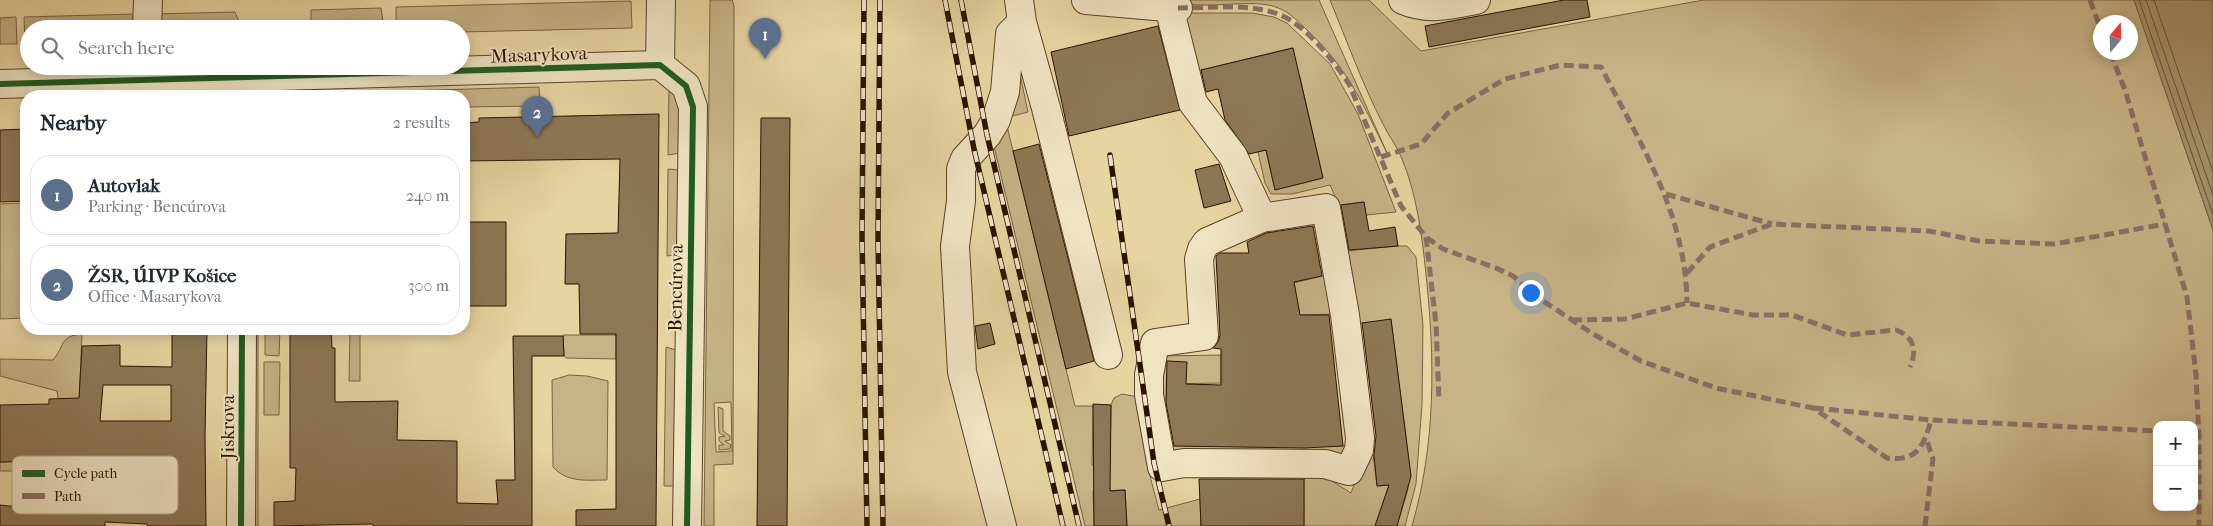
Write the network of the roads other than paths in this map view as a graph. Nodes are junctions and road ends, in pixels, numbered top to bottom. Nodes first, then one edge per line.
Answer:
1 (148, 0) edge
2 (661, 0) edge
3 (1086, 0) edge
4 (1403, 0) edge
5 (1476, 0) edge
6 (1139, 2) edge
7 (1020, 11) edge
8 (147, 20) edge
9 (660, 65) junction
10 (131, 75) edge
11 (154, 75) edge
12 (0, 84) edge
13 (244, 87) edge
14 (1262, 218) junction
15 (242, 335) edge
16 (1108, 355) dead end
17 (241, 526) edge
18 (687, 526) edge
19 (1002, 526) edge

1 - 8 street
2 - 9 street
3 - 6 street
4 - 5 street
6 - 14 street
7 - 16 street
7 - 19 street
9 - 13 street, Masarykova
9 - 18 street, Bencúrova
10 - 12 street, Masarykova
11 - 13 street, Masarykova
14 - 14 street
15 - 17 street, Jiskrova

